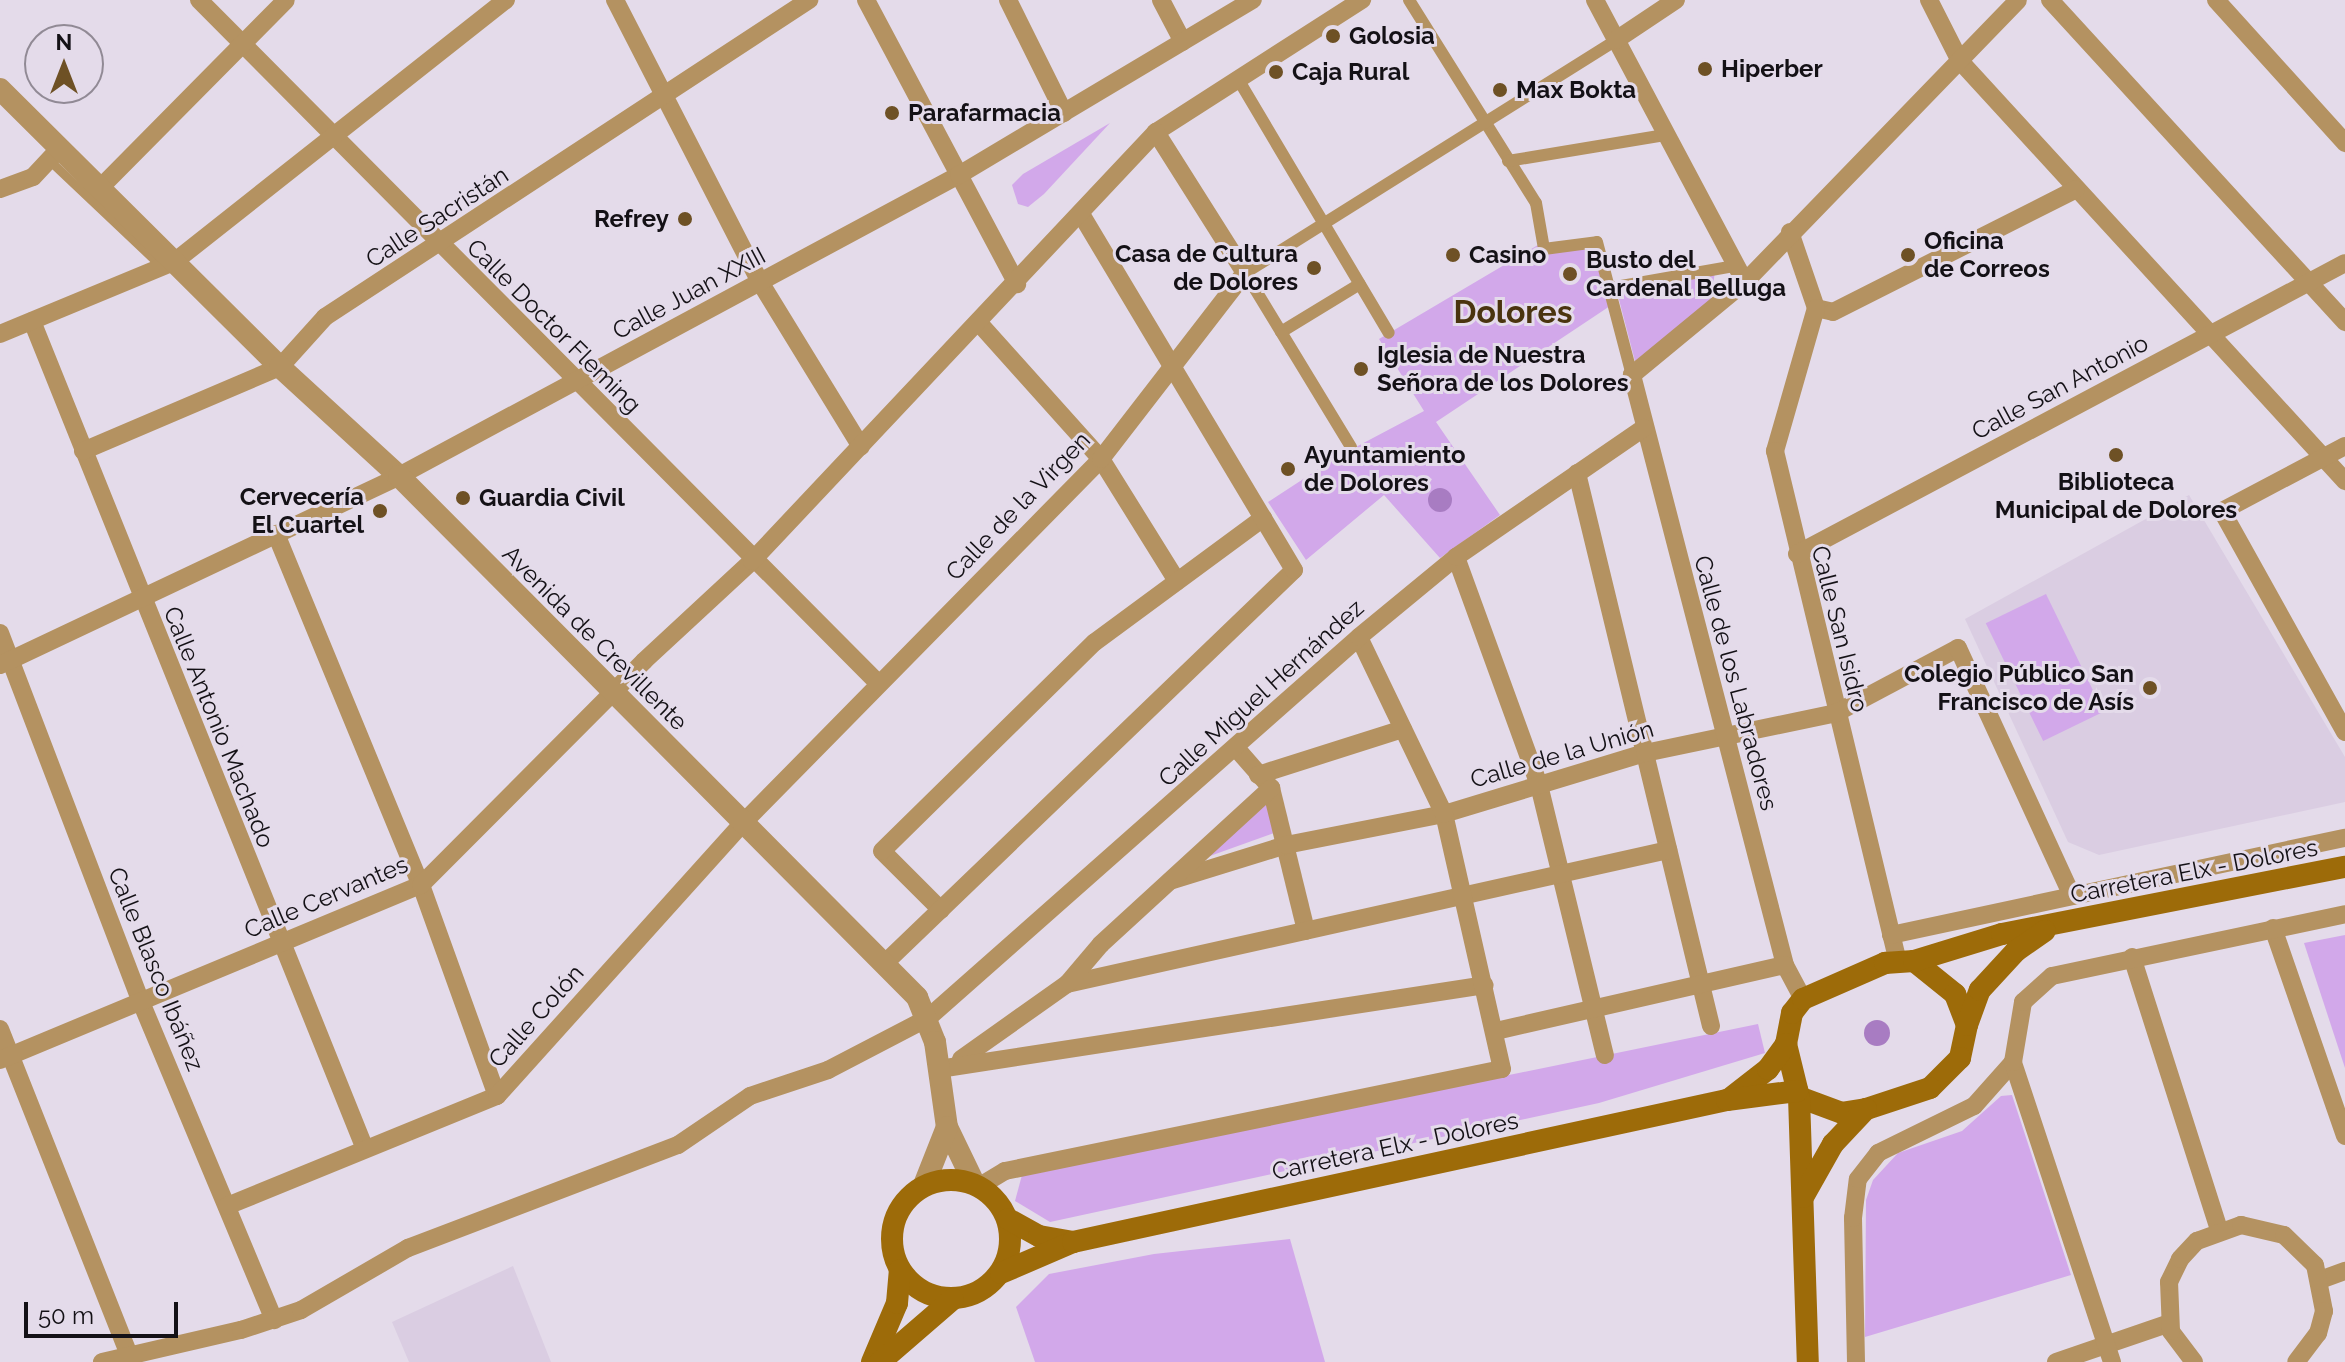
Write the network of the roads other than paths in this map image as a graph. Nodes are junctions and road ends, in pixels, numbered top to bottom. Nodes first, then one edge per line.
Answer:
1 (199, 0) edge
2 (286, 0) edge
3 (506, 0) edge
4 (615, 0) edge
5 (809, 0) edge
6 (866, 0) edge
7 (1008, 0) edge
8 (1161, 0) edge
9 (1253, 0) edge
10 (1362, 0) edge
11 (1409, 0) edge
12 (1595, 0) edge
13 (1676, 0) edge
14 (1929, 0) edge
15 (2018, 0) edge
16 (2050, 0) edge
17 (2216, 0) edge
18 (1616, 40) junction
19 (1183, 42) junction
20 (243, 43) junction
21 (1960, 61) junction
22 (1238, 79) junction
23 (0, 89) edge
24 (664, 95) junction
25 (1064, 113) junction
26 (1484, 120) junction
27 (1156, 132) junction
28 (1665, 135) junction
29 (334, 136) junction
30 (2345, 143) edge
31 (54, 154) junction
32 (1508, 161) junction
33 (959, 175) junction
34 (100, 188) junction
35 (0, 189) edge
36 (2076, 189) junction
37 (1081, 214) junction
38 (1323, 221) junction
39 (1790, 232) junction
40 (440, 245) junction
41 (2345, 263) edge
42 (168, 264) junction
43 (1245, 273) junction
44 (1740, 274) junction
45 (760, 282) junction
46 (2308, 282) junction
47 (1017, 284) junction
48 (1360, 284) junction
49 (1610, 288) junction
50 (1816, 308) junction
51 (32, 321) junction
52 (2345, 322) edge
53 (979, 323) junction
54 (1281, 332) junction
55 (1389, 333) dead end
56 (0, 334) edge
57 (2210, 335) junction
58 (280, 367) junction
59 (1173, 369) junction
60 (1632, 375) junction
61 (575, 381) junction
62 (1644, 428) junction
63 (2345, 446) edge
64 (861, 447) junction
65 (1351, 447) dead end
66 (83, 451) junction
67 (2324, 457) junction
68 (1101, 459) junction
69 (1577, 473) junction
70 (399, 476) junction
71 (2345, 481) edge
72 (1263, 518) junction
73 (276, 534) junction
74 (1797, 554) junction
75 (1456, 557) junction
76 (752, 561) junction
77 (1177, 581) junction
78 (141, 598) junction
79 (0, 633) edge
80 (1359, 637) junction
81 (5, 663) edge
82 (878, 683) junction
83 (616, 695) junction
84 (1836, 713) junction
85 (1403, 729) junction
86 (2345, 732) edge
87 (1724, 733) junction
88 (1236, 748) junction
89 (1645, 753) junction
90 (1264, 781) junction
91 (1539, 785) junction
92 (1444, 814) junction
93 (742, 824) junction
94 (2345, 838) edge
95 (1286, 845) junction
96 (1668, 850) junction
97 (2345, 867) edge
98 (1562, 874) junction
99 (1170, 881) junction
100 (421, 885) junction
101 (1464, 896) junction
102 (2072, 896) junction
103 (941, 910) junction
104 (2345, 914) edge
105 (2053, 926) junction
106 (2273, 928) junction
107 (1306, 931) junction
108 (1891, 935) junction
109 (280, 944) junction
110 (2132, 957) junction
111 (1906, 961) junction
112 (885, 963) junction
113 (1785, 965) junction
114 (1067, 984) junction
115 (1485, 985) junction
116 (1700, 985) junction
117 (1803, 999) junction
118 (141, 1002) junction
119 (1596, 1009) junction
120 (928, 1018) junction
121 (1967, 1025) junction
122 (1711, 1026) dead end
123 (0, 1029) edge
124 (1496, 1031) junction
125 (1786, 1044) junction
126 (1605, 1055) dead end
127 (5, 1058) edge
128 (2013, 1062) junction
129 (939, 1069) junction
130 (1798, 1094) junction
131 (497, 1096) junction
132 (1727, 1100) junction
133 (1866, 1109) junction
134 (947, 1127) junction
135 (2345, 1136) edge
136 (365, 1149) junction
137 (924, 1185) junction
138 (977, 1185) junction
139 (1803, 1197) junction
140 (227, 1206) junction
141 (1008, 1219) junction
142 (2219, 1229) junction
143 (1073, 1242) junction
144 (900, 1270) junction
145 (2345, 1271) edge
146 (1001, 1273) junction
147 (2320, 1280) junction
148 (953, 1299) junction
149 (274, 1320) junction
150 (2170, 1323) junction
151 (2109, 1354) edge
152 (129, 1355) junction
153 (102, 1362) edge
154 (872, 1362) edge
155 (880, 1362) edge
156 (1808, 1362) edge
157 (1856, 1362) edge
158 (2056, 1362) edge
159 (2194, 1362) edge
160 (2296, 1362) edge

1 - 20 street, Calle Doctor Fleming
2 - 20 street
3 - 29 street
4 - 24 street
5 - 24 street, Calle Sacristán
6 - 33 street
7 - 25 street
8 - 19 street
9 - 19 street, Calle Juan XXIII
10 - 22 street, Calle Cervantes
11 - 26 street
12 - 18 street
13 - 18 street
14 - 21 street
15 - 21 street
16 - 46 street
17 - 30 street
18 - 26 street, Calle de la Virgen
18 - 28 street
19 - 25 street, Calle Juan XXIII
20 - 29 street, Calle Doctor Fleming
20 - 34 street
21 - 36 street
21 - 39 street
22 - 27 street, Calle Cervantes
22 - 38 street
23 - 31 street, Avenida de Crevillente
24 - 40 street, Calle Sacristán
24 - 45 street
25 - 33 street, Calle Juan XXIII
26 - 32 street
26 - 38 street, Calle de la Virgen
27 - 37 street, Calle Cervantes
27 - 43 street
28 - 32 street
28 - 44 street
29 - 40 street, Calle Doctor Fleming
29 - 42 street
31 - 34 street, Avenida de Crevillente
31 - 35 street
31 - 42 lane
32 - 49 street
33 - 45 street, Calle Juan XXIII
33 - 47 street
34 - 42 street, Avenida de Crevillente
36 - 50 street
36 - 57 street
37 - 47 street, Calle Cervantes
37 - 59 street
38 - 43 street, Calle de la Virgen
38 - 48 street
39 - 44 street
39 - 50 street
40 - 58 street, Calle Sacristán
40 - 61 street, Calle Doctor Fleming
41 - 46 street, Calle San Antonio
42 - 51 street
42 - 58 street, Avenida de Crevillente
43 - 54 street
43 - 59 street, Calle de la Virgen
44 - 49 street
44 - 60 street
45 - 61 street, Calle Juan XXIII
45 - 64 street
46 - 52 street
46 - 57 street, Calle San Antonio
47 - 53 street, Calle Cervantes
48 - 54 street
48 - 55 street
49 - 60 street
50 - 74 street, Calle San Isidro
51 - 56 street
51 - 66 street, Calle Antonio Machado
53 - 64 street, Calle Cervantes
53 - 68 street
54 - 65 street
57 - 67 street
57 - 74 street, Calle San Antonio
58 - 66 street, Calle Sacristán
58 - 70 street, Avenida de Crevillente
59 - 68 street, Calle de la Virgen
59 - 72 street
60 - 62 street, Calle de los Labradores
61 - 70 street, Calle Juan XXIII
61 - 76 street, Calle Doctor Fleming
62 - 69 street, Calle Miguel Hernández
62 - 87 street, Calle de los Labradores
63 - 67 street
64 - 76 street, Calle Cervantes
66 - 78 street, Calle Antonio Machado
67 - 71 street
67 - 86 street
68 - 77 street
68 - 82 street, Calle de la Virgen
69 - 75 street, Calle Miguel Hernández
69 - 89 street
70 - 73 street, Calle Juan XXIII
70 - 83 street, Avenida de Crevillente
72 - 77 street
72 - 103 street
73 - 78 street, Calle Juan XXIII
73 - 100 street
74 - 84 street, Calle San Isidro
75 - 80 street, Calle Miguel Hernández
75 - 91 street
76 - 82 street, Calle Doctor Fleming
76 - 83 street, Calle Cervantes
77 - 103 street
78 - 81 street, Calle Juan XXIII
78 - 109 street, Calle Antonio Machado
79 - 81 street, Calle Blasco Ibáñez
80 - 85 street
80 - 88 street, Calle Miguel Hernández
81 - 118 street, Calle Blasco Ibáñez
82 - 93 street, Calle de la Virgen
83 - 93 street, Avenida de Crevillente
83 - 100 street, Calle Cervantes
84 - 87 street, Calle de la Unión
84 - 102 street, Calle de la Unión
84 - 108 street, Calle San Isidro
85 - 90 street
85 - 92 street
87 - 89 street, Calle de la Unión
87 - 113 street, Calle de los Labradores
88 - 90 street
88 - 120 street, Calle Miguel Hernández
89 - 91 street, Calle de la Unión
89 - 96 street
90 - 95 street
90 - 99 street
91 - 92 street, Calle de la Unión
91 - 98 street
92 - 95 street, Calle de la Unión
92 - 101 street
93 - 112 street, Avenida de Crevillente
93 - 131 street, Calle Colón
94 - 102 street
95 - 99 street, Calle de la Unión
95 - 107 street
96 - 98 street
96 - 116 street
97 - 105 main road, Carretera Elx - Dolores
98 - 101 street
98 - 119 street
99 - 114 street
100 - 109 street, Calle Cervantes
100 - 131 street
101 - 107 street
101 - 115 street
102 - 108 street
103 - 112 street
104 - 106 street
105 - 111 main road, Carretera Elx - Dolores
105 - 121 main road, Carretera Elx - Dolores
106 - 110 street
106 - 135 street
107 - 114 street
108 - 111 street, Calle San Isidro
109 - 118 street, Calle Cervantes
109 - 136 street, Calle Antonio Machado
110 - 128 street
110 - 142 street
111 - 117 main road
111 - 121 main road
112 - 120 street, Avenida de Crevillente
113 - 116 street
113 - 117 street, Calle de los Labradores
114 - 129 street
115 - 124 street
115 - 129 street
116 - 119 street
116 - 122 street
117 - 125 main road
118 - 127 street, Calle Cervantes
118 - 140 street, Calle Blasco Ibáñez
119 - 124 street
119 - 126 street
120 - 129 street, Avenida de Crevillente
120 - 149 street, Calle Miguel Hernández
121 - 133 main road
123 - 127 street
124 - 138 street
125 - 130 main road
125 - 132 main road
127 - 152 street
128 - 151 street
128 - 157 street
129 - 134 street, Avenida de Crevillente
130 - 132 main road, Carretera Elx - Dolores
130 - 133 main road
130 - 139 main road
131 - 136 street, Calle Colón
132 - 143 main road, Carretera Elx - Dolores
133 - 139 main road
134 - 137 street, Avenida de Crevillente
134 - 138 street, Avenida de Crevillente
136 - 140 street, Calle Colón
137 - 138 main road
137 - 144 main road
138 - 141 main road
139 - 156 main road
140 - 149 street, Calle Blasco Ibáñez
141 - 143 main road, Carretera Elx - Dolores
141 - 146 main road
142 - 147 street
142 - 150 street
143 - 146 main road, Carretera Elx - Dolores
144 - 148 main road
144 - 154 main road
145 - 147 street
146 - 148 main road
147 - 160 street
148 - 155 main road
149 - 152 street, Calle Miguel Hernández
150 - 151 street
150 - 159 street
151 - 158 street
152 - 153 street, Calle Miguel Hernández

